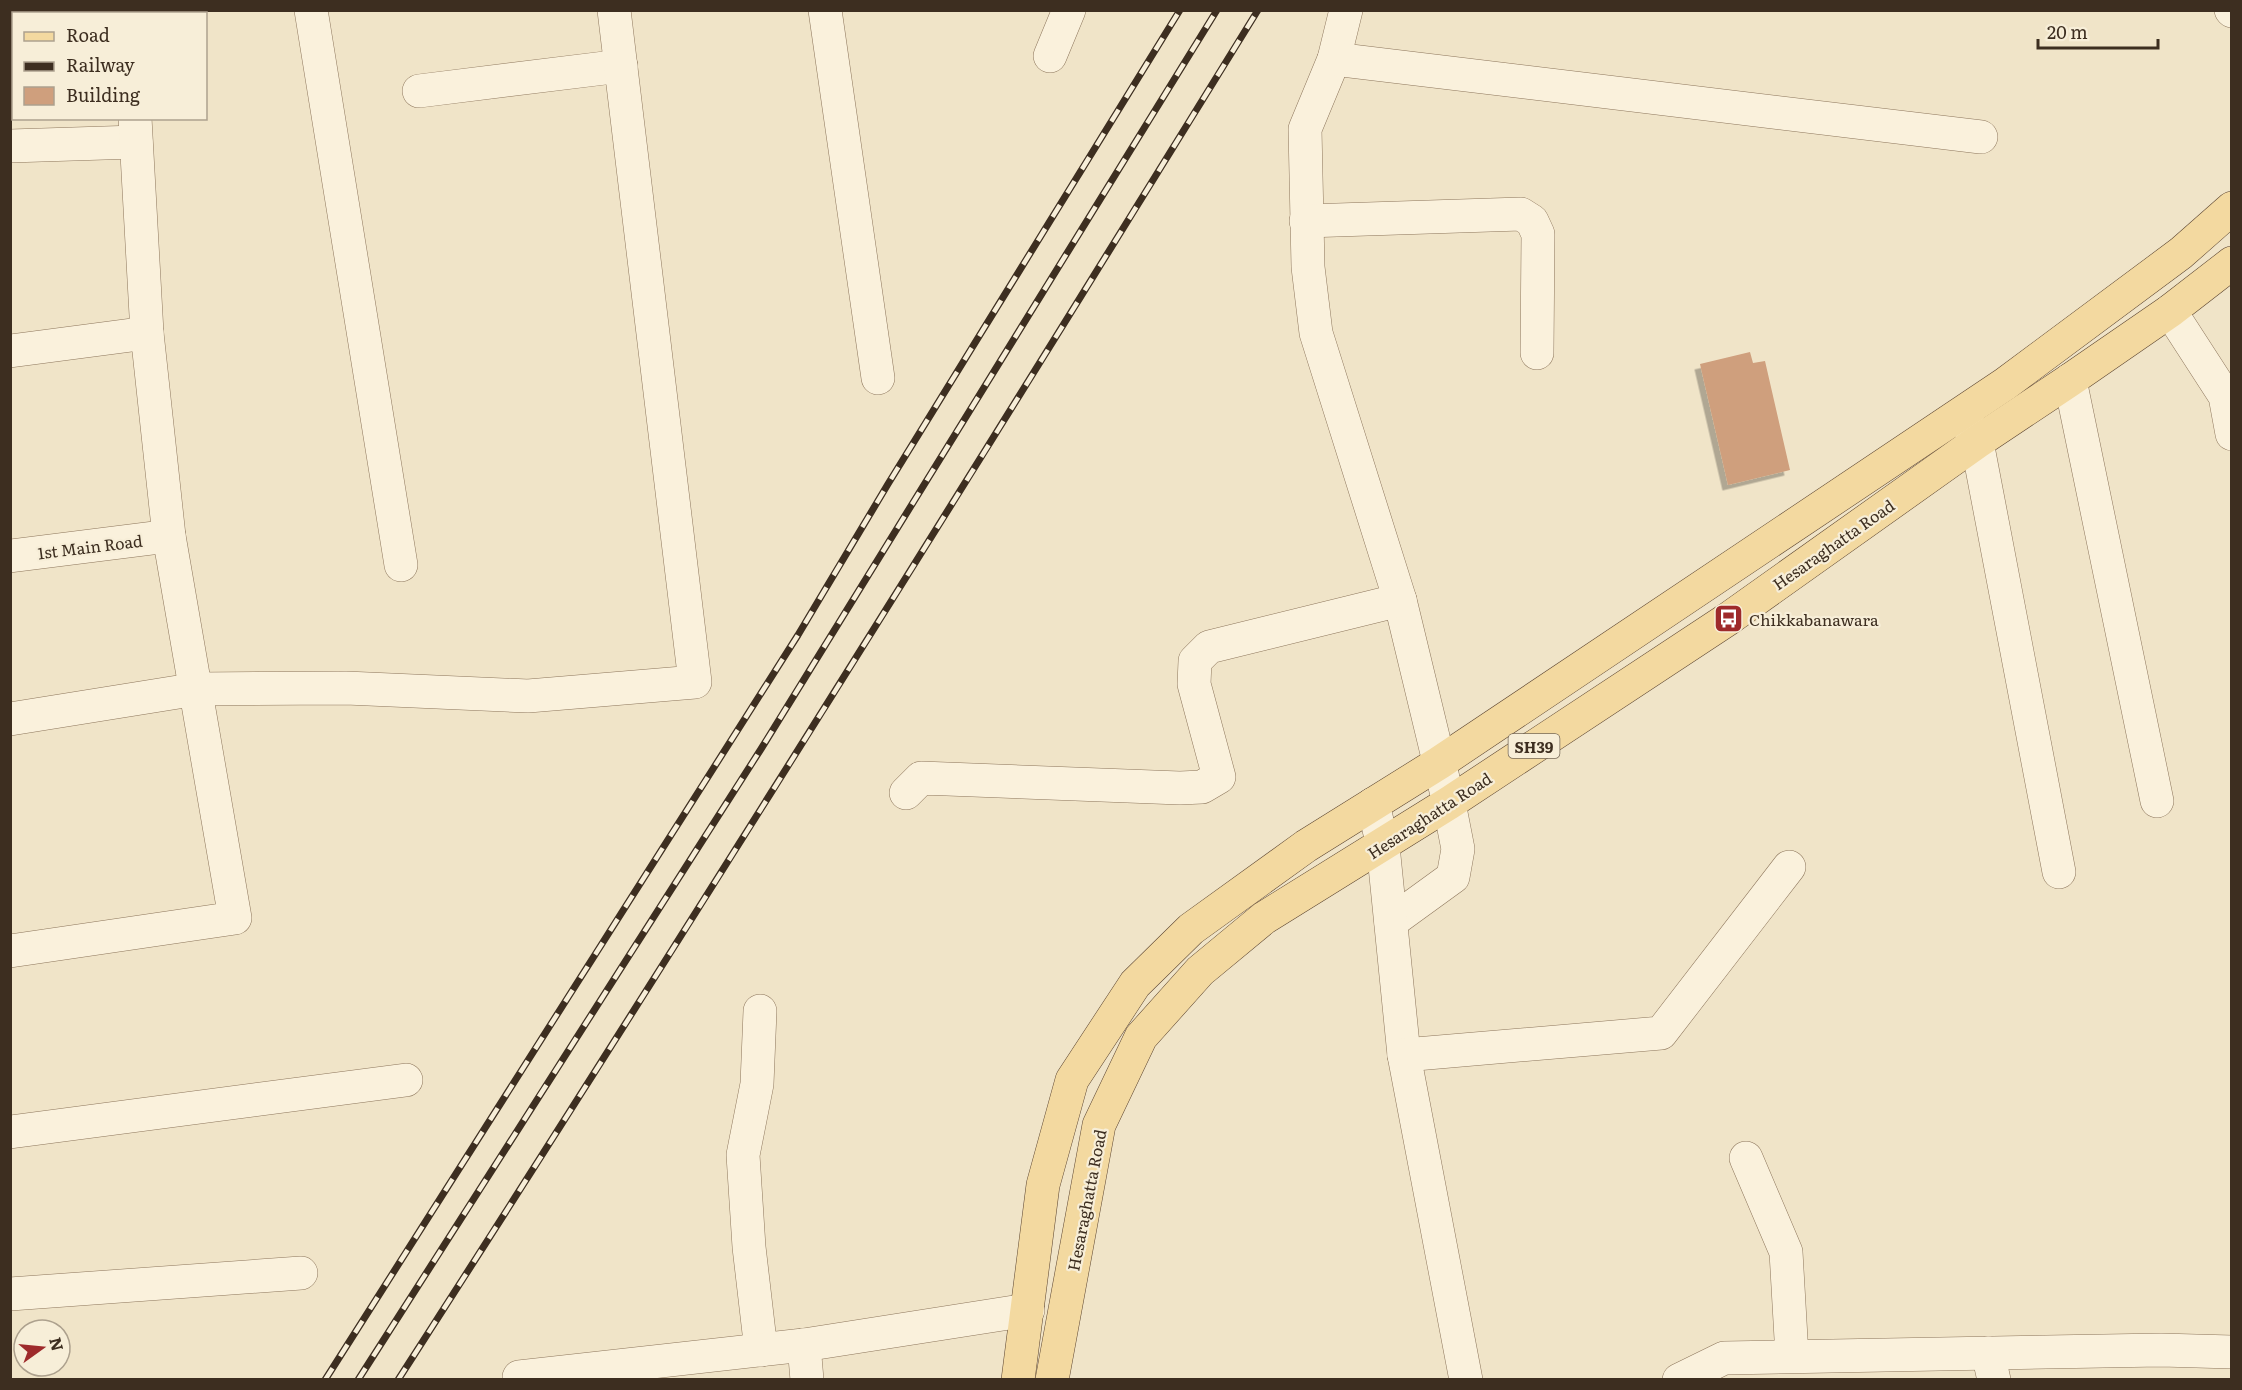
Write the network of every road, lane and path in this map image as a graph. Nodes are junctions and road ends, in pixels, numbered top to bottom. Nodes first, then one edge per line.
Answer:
1 (311, 10) edge
2 (614, 10) edge
3 (825, 10) edge
4 (1069, 10) edge
5 (1346, 10) edge
6 (1050, 56) dead end
7 (1334, 59) junction
8 (621, 66) junction
9 (419, 92) dead end
10 (136, 130) edge
11 (1981, 136) dead end
12 (10, 146) edge
13 (2232, 208) edge
14 (1306, 221) junction
15 (2232, 263) edge
16 (2170, 311) junction
17 (147, 333) junction
18 (10, 351) edge
19 (1537, 352) dead end
20 (878, 378) dead end
21 (2070, 380) junction
22 (1962, 414) junction
23 (2232, 434) edge
24 (1977, 442) junction
25 (168, 536) junction
26 (10, 556) edge
27 (401, 565) dead end
28 (1400, 600) junction
29 (196, 689) junction
30 (10, 719) edge
31 (1439, 763) junction
32 (906, 792) dead end
33 (2157, 801) dead end
34 (1449, 803) junction
35 (1373, 804) junction
36 (1383, 846) junction
37 (1789, 867) dead end
38 (2060, 872) dead end
39 (1391, 922) junction
40 (10, 951) edge
41 (760, 1011) dead end
42 (1404, 1055) junction
43 (406, 1080) dead end
44 (10, 1132) edge
45 (1746, 1158) dead end
46 (301, 1273) dead end
47 (10, 1294) edge
48 (1028, 1310) junction
49 (804, 1345) junction
50 (760, 1350) junction
51 (2232, 1352) edge
52 (1792, 1356) junction
53 (1991, 1366) edge
54 (519, 1377) dead end
55 (807, 1380) edge
56 (1018, 1380) edge
57 (1052, 1380) edge
58 (1466, 1380) edge
59 (1679, 1380) edge

1 - 27 street
2 - 8 street
3 - 20 street
4 - 6 street
5 - 7 street
7 - 11 street
7 - 14 street
8 - 9 street
8 - 29 street
10 - 12 street
10 - 17 street
13 - 22 main road
14 - 19 street
14 - 28 street
15 - 16 main road, Hesaraghatta Road / SH39
16 - 21 main road, Hesaraghatta Road / SH39
16 - 23 street
17 - 18 street
17 - 25 street
21 - 24 main road, Hesaraghatta Road / SH39
21 - 33 street
22 - 24 street
22 - 31 main road
24 - 34 main road, Hesaraghatta Road / SH39
24 - 38 street
25 - 26 street, 1st Main Road
25 - 29 street
28 - 31 street
28 - 32 street
29 - 30 street
29 - 40 street
31 - 34 street
31 - 35 main road
34 - 36 main road, Hesaraghatta Road / SH39
34 - 39 street
35 - 36 street
35 - 48 main road
36 - 39 street
36 - 57 main road, Hesaraghatta Road / SH39
37 - 42 street
39 - 42 street
41 - 50 street
42 - 58 street
43 - 44 street
45 - 52 street
46 - 47 street
48 - 49 street
48 - 56 main road
49 - 50 street
49 - 55 street
50 - 54 street
51 - 53 street
52 - 53 street
52 - 59 street

